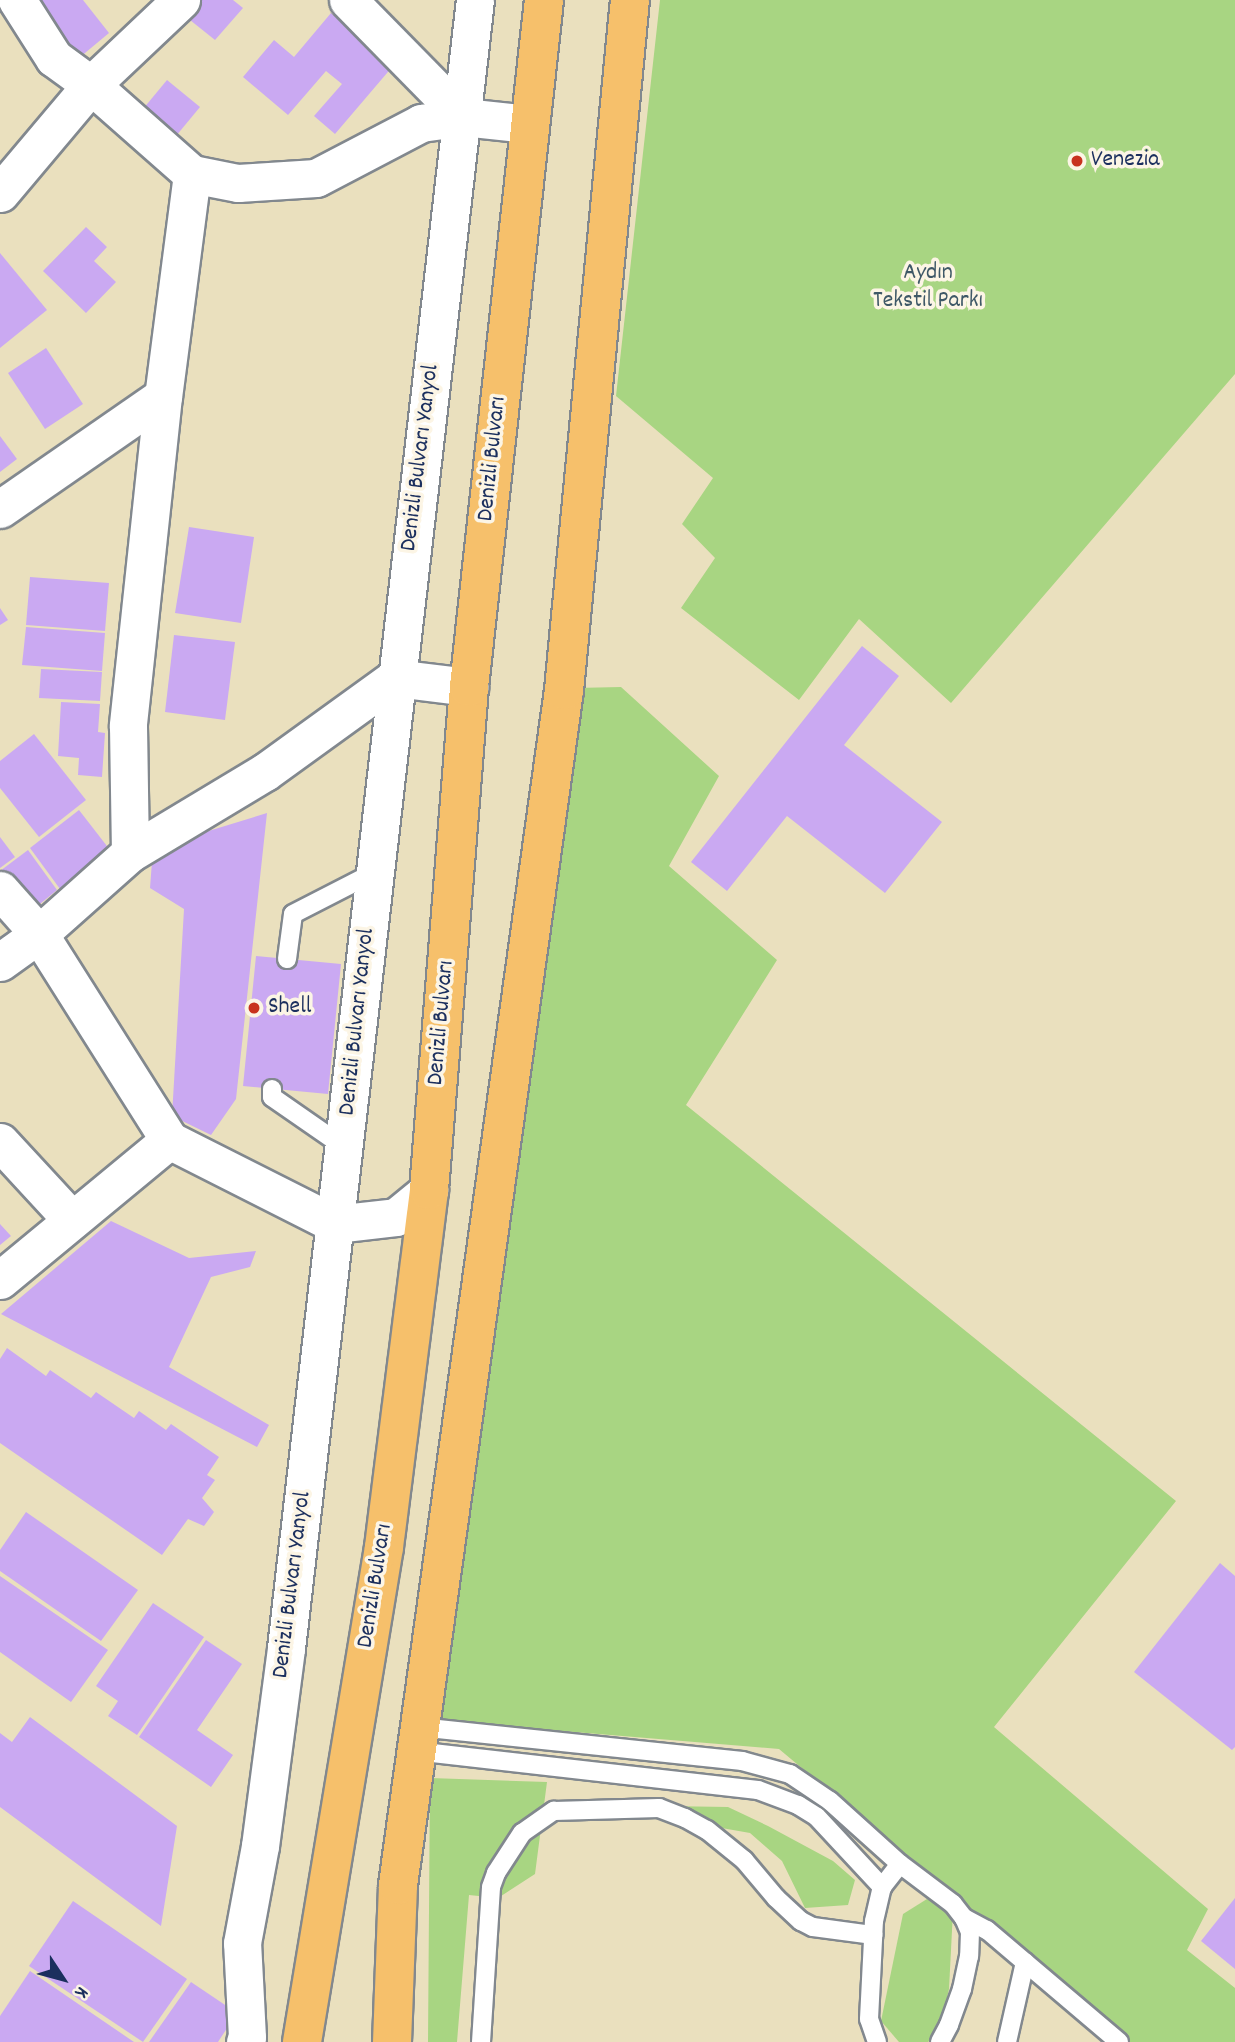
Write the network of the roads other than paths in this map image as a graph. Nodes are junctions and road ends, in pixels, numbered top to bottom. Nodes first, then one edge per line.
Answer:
1 (17, 0) edge
2 (181, 0) edge
3 (348, 0) edge
4 (475, 0) edge
5 (544, 0) edge
6 (630, 0) edge
7 (91, 85) junction
8 (463, 117) junction
9 (529, 124) junction
10 (192, 174) junction
11 (0, 193) edge
12 (163, 396) junction
13 (0, 509) edge
14 (395, 678) junction
15 (469, 687) junction
16 (130, 853) junction
17 (374, 872) junction
18 (0, 890) edge
19 (40, 934) junction
20 (288, 959) dead end
21 (0, 962) edge
22 (272, 1088) dead end
23 (169, 1140) junction
24 (0, 1142) edge
25 (344, 1147) junction
26 (429, 1190) junction
27 (72, 1220) junction
28 (335, 1224) junction
29 (0, 1280) edge
30 (417, 1739) junction
31 (900, 1864) junction
32 (882, 1887) junction
33 (964, 1918) junction
34 (873, 1935) junction
35 (1025, 1962) junction
36 (1098, 2034) edge
37 (244, 2042) edge
38 (302, 2042) edge
39 (392, 2042) edge
40 (481, 2042) edge
41 (877, 2042) edge
42 (940, 2042) edge
43 (1007, 2042) edge
44 (1119, 2042) edge

1 - 7 street
2 - 7 street
3 - 8 street
4 - 8 street, Denizli Bulvarı Yanyol
5 - 9 highway, Denizli Bulvarı
6 - 30 highway
7 - 10 street
7 - 11 street
8 - 9 street
8 - 10 street
8 - 14 street, Denizli Bulvarı Yanyol
9 - 15 highway, Denizli Bulvarı
10 - 12 street
12 - 13 street
12 - 16 street
14 - 15 street
14 - 16 street
14 - 17 street, Denizli Bulvarı Yanyol
15 - 26 highway, Denizli Bulvarı
16 - 19 street
17 - 20 lane
17 - 25 street, Denizli Bulvarı Yanyol
18 - 19 street
19 - 21 street
19 - 23 street
22 - 25 lane
23 - 27 street
23 - 28 street
24 - 27 street
25 - 28 street, Denizli Bulvarı Yanyol
26 - 28 street
26 - 38 highway, Denizli Bulvarı
27 - 29 street
28 - 37 street, Denizli Bulvarı Yanyol
30 - 31 lane
30 - 32 lane
30 - 39 highway
31 - 32 lane
31 - 33 lane
32 - 34 lane
33 - 35 lane
33 - 42 lane
34 - 40 lane
34 - 41 lane
35 - 36 lane
35 - 43 lane
36 - 44 lane

